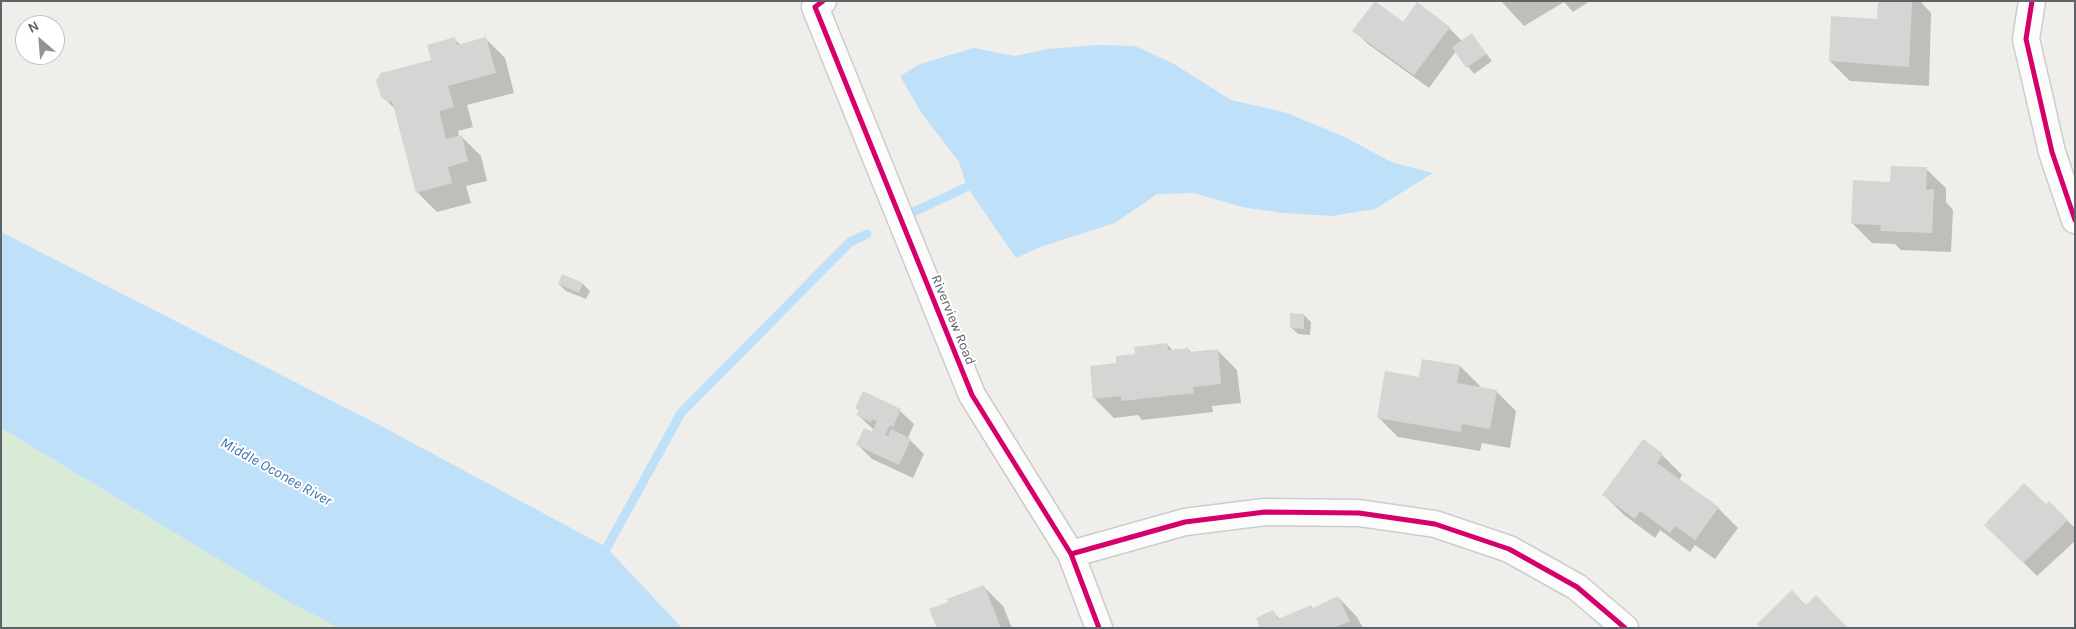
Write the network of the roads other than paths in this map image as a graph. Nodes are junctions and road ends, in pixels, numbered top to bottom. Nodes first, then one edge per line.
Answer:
1 (2032, 1) edge
2 (819, 4) edge
3 (2075, 220) edge
4 (1071, 554) junction
5 (1099, 628) edge
6 (1625, 628) edge

1 - 3 street
2 - 4 street, Riverview Road
4 - 5 street, Riverview Road
4 - 6 street

